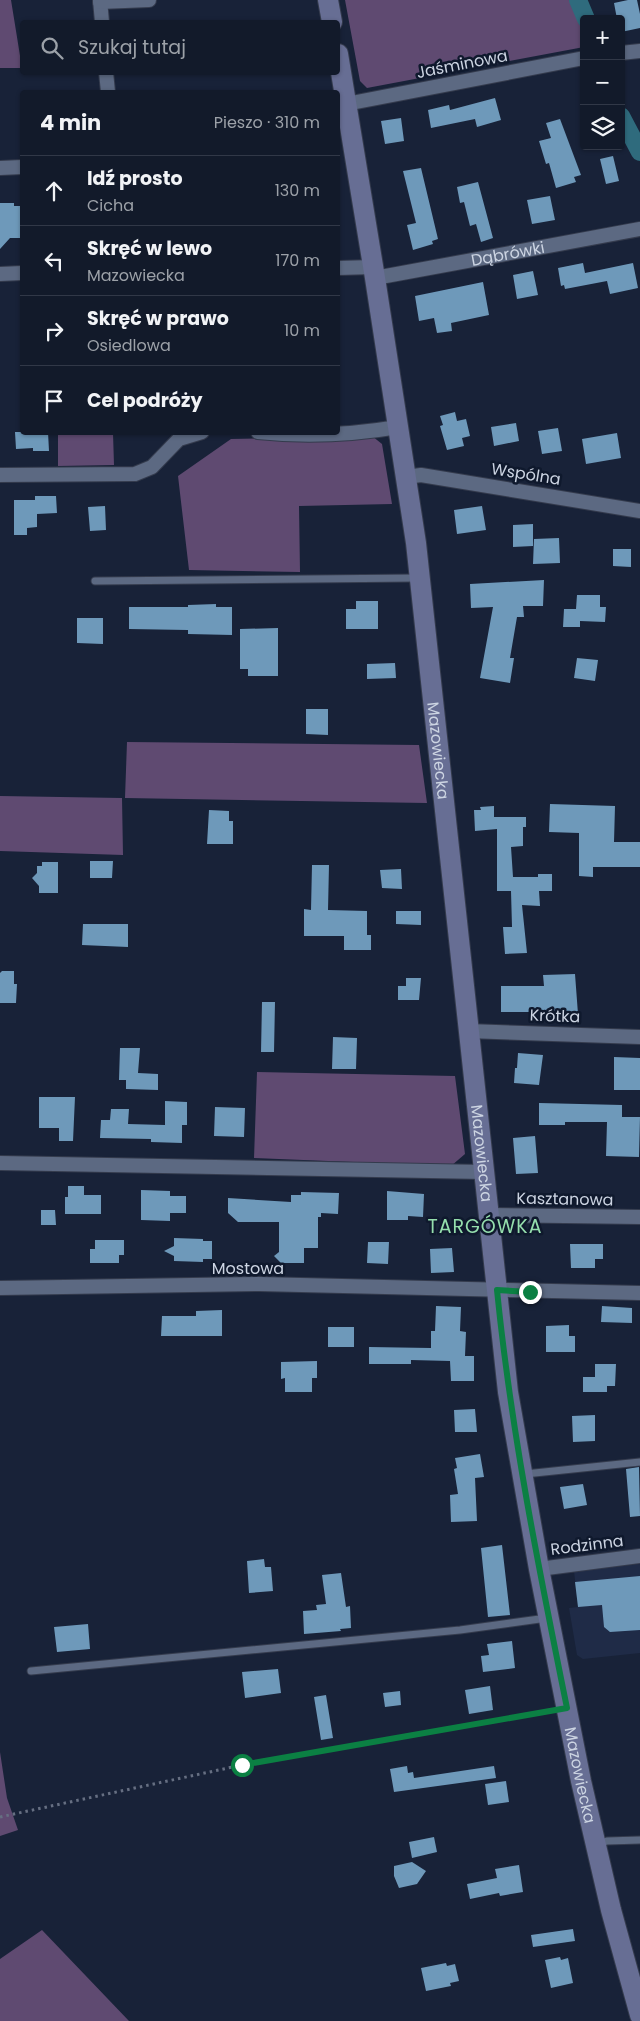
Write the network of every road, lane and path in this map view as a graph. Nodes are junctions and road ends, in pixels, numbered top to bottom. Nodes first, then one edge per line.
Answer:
1 (149, 0) edge
2 (328, 0) edge
3 (100, 1) edge
4 (102, 20) edge
5 (332, 20) edge
6 (640, 51) edge
7 (625, 53) edge
8 (580, 59) edge
9 (340, 66) edge
10 (106, 75) edge
11 (108, 90) edge
12 (346, 104) junction
13 (20, 167) edge
14 (0, 168) edge
15 (640, 229) edge
16 (340, 268) edge
17 (374, 272) junction
18 (20, 273) edge
19 (0, 274) edge
20 (398, 427) junction
21 (192, 435) edge
22 (287, 435) edge
23 (337, 435) edge
24 (340, 435) edge
25 (0, 475) edge
26 (407, 484) junction
27 (640, 511) edge
28 (420, 578) junction
29 (95, 581) dead end
30 (468, 1031) junction
31 (640, 1037) edge
32 (0, 1163) edge
33 (484, 1172) junction
34 (489, 1215) junction
35 (640, 1217) edge
36 (0, 1288) edge
37 (497, 1290) junction
38 (640, 1293) edge
39 (640, 1462) edge
40 (522, 1474) junction
41 (640, 1556) edge
42 (540, 1569) junction
43 (550, 1617) junction
44 (31, 1672) dead end
45 (567, 1708) junction
46 (0, 1817) edge
47 (640, 1840) edge
48 (595, 1844) junction
49 (640, 2014) edge

1 - 3 street
2 - 5 street
3 - 4 street
6 - 7 street
8 - 12 street, Jaśminowa
9 - 12 street
10 - 11 street
12 - 17 street
13 - 14 street
15 - 17 street, Dąbrówki
16 - 17 street, Dąbrówki
17 - 20 street
18 - 19 street
20 - 24 street
20 - 26 street
21 - 25 street
22 - 23 street
26 - 27 street, Wspólna
26 - 28 street, Mazowiecka
28 - 29 lane
28 - 30 street, Mazowiecka
30 - 31 street, Krótka
30 - 33 street, Mazowiecka
32 - 33 street
33 - 34 street, Mazowiecka
34 - 35 street, Kasztanowa
34 - 37 street, Mazowiecka
36 - 37 street, Mostowa
37 - 38 street, Mostowa
37 - 40 street, Mazowiecka
39 - 40 lane
40 - 42 street, Mazowiecka
41 - 42 street, Rodzinna
42 - 43 street, Mazowiecka
43 - 44 lane
43 - 45 street, Mazowiecka
45 - 46 path
45 - 48 street, Mazowiecka
47 - 48 lane
48 - 49 street, Mazowiecka

